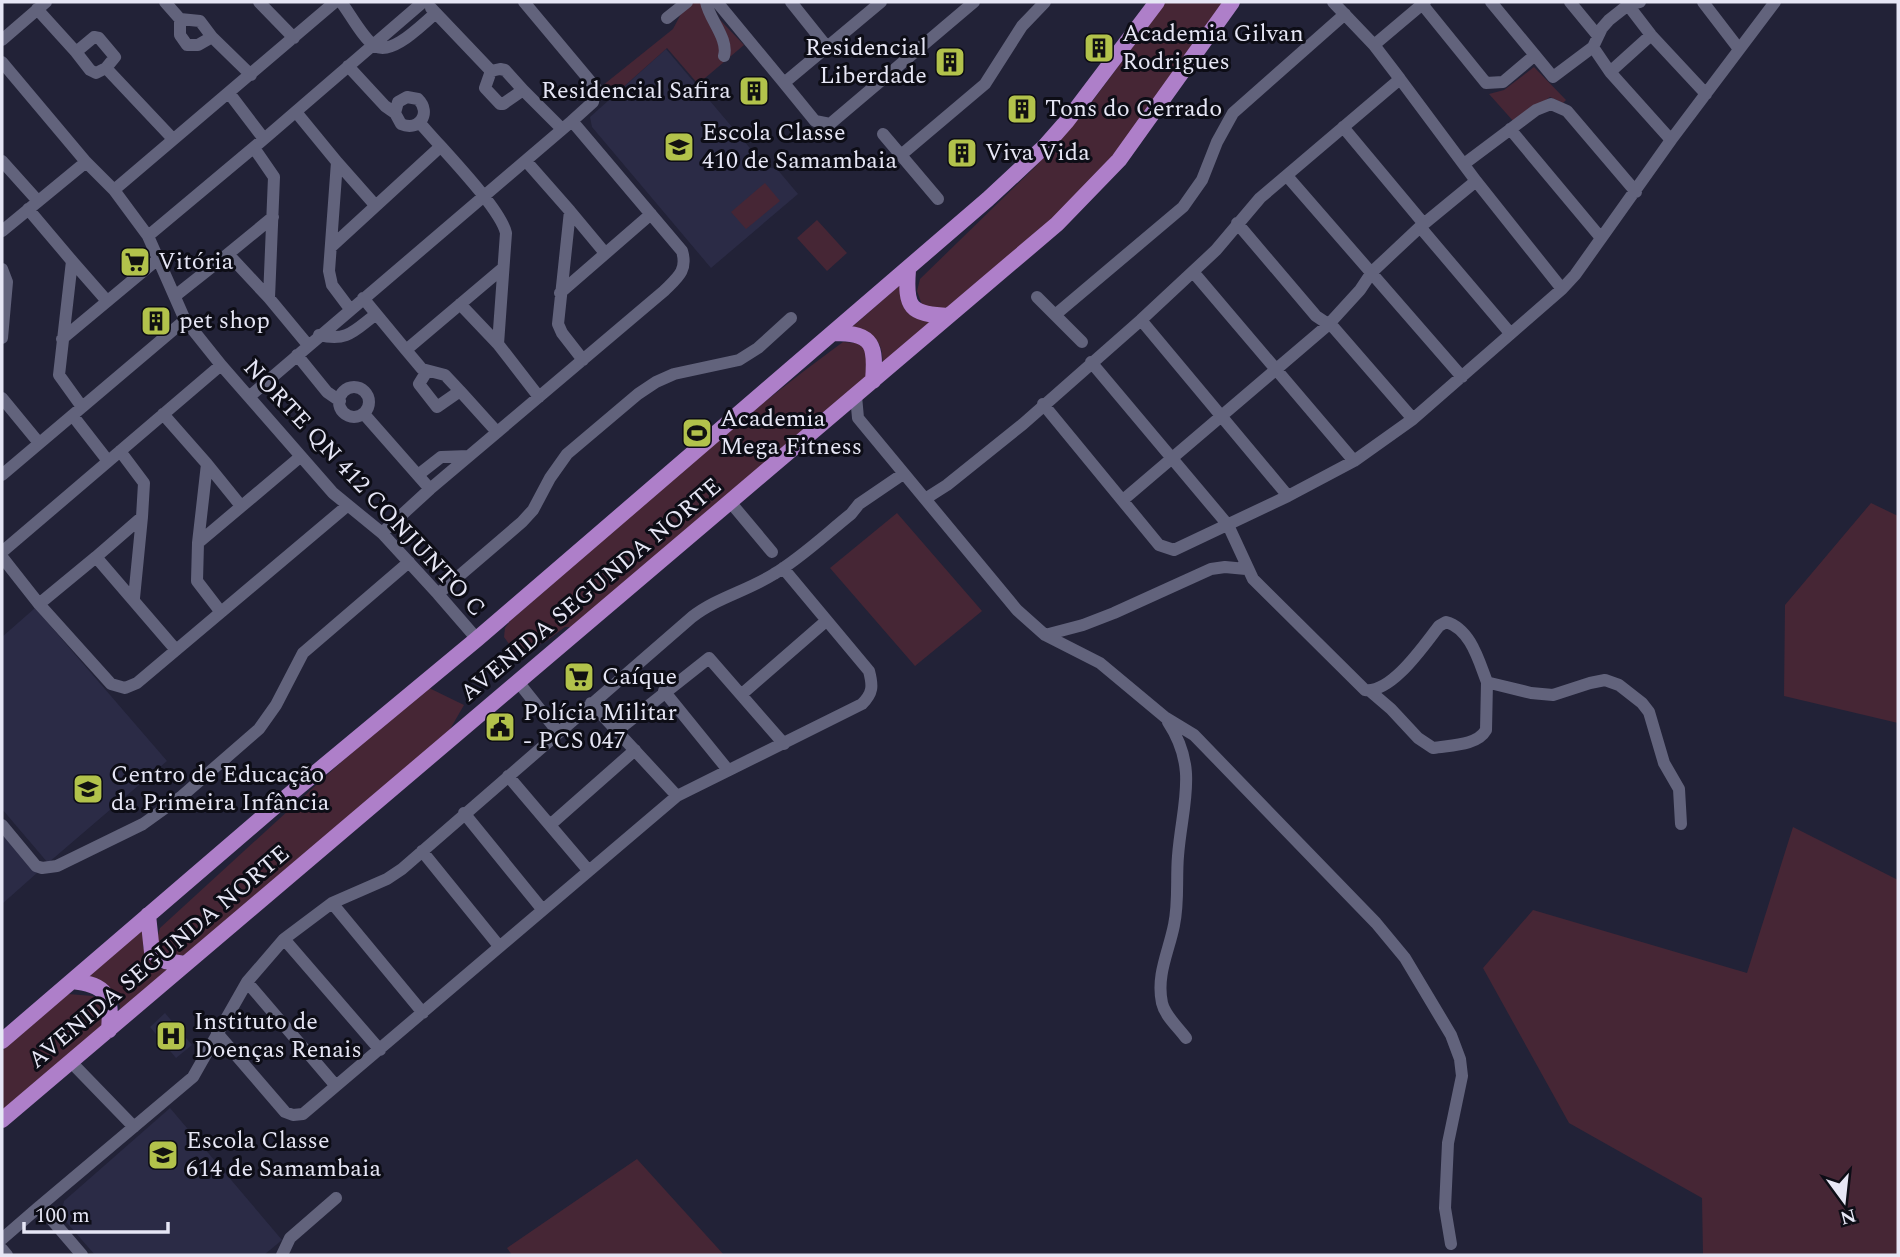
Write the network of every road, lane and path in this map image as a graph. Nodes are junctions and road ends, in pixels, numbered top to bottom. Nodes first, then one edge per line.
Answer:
1 (165, 2) edge
2 (259, 2) edge
3 (335, 2) edge
4 (341, 2) edge
5 (425, 2) edge
6 (524, 2) edge
7 (687, 2) edge
8 (706, 2) edge
9 (716, 2) edge
10 (791, 2) edge
11 (881, 2) edge
12 (974, 2) edge
13 (1045, 2) edge
14 (1157, 2) edge
15 (1232, 2) edge
16 (1333, 2) edge
17 (1491, 2) edge
18 (1570, 2) edge
19 (1703, 2) edge
20 (1776, 2) edge
21 (1424, 3) edge
22 (1634, 3) edge
23 (42, 6) edge
24 (866, 6) edge
25 (436, 13) junction
26 (1345, 15) junction
27 (667, 18) dead end
28 (180, 19) junction
29 (1651, 36) junction
30 (212, 37) junction
31 (293, 38) junction
32 (2, 40) edge
33 (1595, 41) junction
34 (372, 44) junction
35 (1374, 45) junction
36 (827, 47) junction
37 (1739, 49) junction
38 (76, 52) junction
39 (1535, 55) junction
40 (724, 56) dead end
41 (2, 62) edge
42 (348, 66) junction
43 (106, 68) junction
44 (491, 71) junction
45 (1610, 72) junction
46 (251, 75) junction
47 (1400, 79) junction
48 (784, 83) junction
49 (523, 90) junction
50 (229, 93) junction
51 (1706, 94) junction
52 (296, 112) junction
53 (395, 113) junction
54 (420, 123) junction
55 (567, 125) junction
56 (1343, 127) junction
57 (1510, 129) junction
58 (883, 134) dead end
59 (173, 139) junction
60 (264, 139) junction
61 (1671, 140) junction
62 (440, 147) junction
63 (254, 148) junction
64 (901, 155) junction
65 (2, 161) edge
66 (526, 161) junction
67 (86, 162) junction
68 (337, 162) junction
69 (1464, 164) junction
70 (1287, 176) junction
71 (1476, 181) junction
72 (114, 190) junction
73 (1636, 192) junction
74 (484, 197) junction
75 (938, 199) dead end
76 (32, 204) junction
77 (375, 205) junction
78 (570, 211) junction
79 (651, 214) junction
80 (273, 217) junction
81 (1237, 223) junction
82 (5, 226) edge
83 (1422, 226) junction
84 (148, 236) junction
85 (1601, 238) junction
86 (331, 247) junction
87 (605, 253) junction
88 (228, 254) junction
89 (158, 259) junction
90 (72, 261) junction
91 (503, 268) junction
92 (2, 269) edge
93 (908, 270) junction
94 (1372, 272) junction
95 (1194, 273) junction
96 (1562, 289) junction
97 (560, 293) junction
98 (175, 296) junction
99 (1037, 297) dead end
100 (269, 298) junction
101 (363, 299) junction
102 (107, 301) junction
103 (460, 304) junction
104 (350, 309) junction
105 (3, 315) edge
106 (375, 315) junction
107 (1055, 315) junction
108 (948, 316) junction
109 (791, 318) dead end
110 (185, 320) junction
111 (1141, 320) junction
112 (1328, 324) junction
113 (835, 332) junction
114 (1510, 333) junction
115 (320, 335) junction
116 (2, 338) edge
117 (62, 339) junction
118 (1082, 342) dead end
119 (498, 344) junction
120 (308, 345) junction
121 (406, 350) junction
122 (297, 355) junction
123 (583, 360) junction
124 (1091, 362) junction
125 (221, 365) junction
126 (1277, 370) junction
127 (427, 371) junction
128 (1462, 377) junction
129 (873, 381) junction
130 (460, 391) junction
131 (250, 396) junction
132 (856, 396) junction
133 (539, 397) junction
134 (2, 398) edge
135 (340, 401) junction
136 (1043, 404) junction
137 (77, 411) junction
138 (837, 412) junction
139 (163, 414) junction
140 (363, 414) junction
141 (1222, 417) junction
142 (858, 418) junction
143 (1413, 419) junction
144 (497, 432) junction
145 (39, 443) junction
146 (120, 451) junction
147 (469, 456) junction
148 (300, 457) junction
149 (1172, 459) junction
150 (108, 461) junction
151 (1354, 461) junction
152 (206, 464) junction
153 (904, 474) junction
154 (2, 475) edge
155 (418, 475) junction
156 (430, 489) junction
157 (1288, 496) junction
158 (925, 499) junction
159 (1124, 500) junction
160 (731, 503) junction
161 (241, 506) junction
162 (346, 506) junction
163 (142, 517) junction
164 (1228, 526) junction
165 (382, 533) junction
166 (198, 543) junction
167 (772, 552) dead end
168 (2, 554) edge
169 (96, 556) junction
170 (409, 562) junction
171 (783, 568) junction
172 (1246, 569) junction
173 (438, 594) junction
174 (134, 598) junction
175 (39, 604) junction
176 (220, 611) junction
177 (826, 621) junction
178 (1045, 635) junction
179 (477, 639) junction
180 (176, 650) junction
181 (1488, 682) junction
182 (519, 683) junction
183 (664, 691) junction
184 (1370, 691) junction
185 (742, 694) junction
186 (591, 703) junction
187 (1166, 718) junction
188 (618, 730) junction
189 (558, 732) junction
190 (784, 744) junction
191 (635, 750) junction
192 (728, 771) junction
193 (508, 776) junction
194 (677, 796) junction
195 (464, 813) junction
196 (1681, 824) dead end
197 (2, 825) edge
198 (550, 825) junction
199 (422, 851) junction
200 (587, 870) junction
201 (332, 903) junction
202 (542, 909) junction
203 (148, 915) junction
204 (284, 939) junction
205 (499, 946) junction
206 (185, 964) junction
207 (72, 981) junction
208 (247, 982) junction
209 (423, 1013) junction
210 (109, 1030) junction
211 (217, 1033) junction
212 (1186, 1038) dead end
213 (2, 1041) edge
214 (380, 1050) junction
215 (71, 1062) junction
216 (336, 1086) junction
217 (2, 1121) edge
218 (134, 1127) junction
219 (336, 1198) dead end
220 (40, 1206) junction
221 (2, 1239) edge
222 (1451, 1244) dead end
223 (2, 1249) edge
224 (7, 1255) edge
225 (82, 1255) edge
226 (282, 1255) edge

1 - 28 street
2 - 31 street
3 - 31 street
4 - 34 street
5 - 25 street
5 - 34 street
6 - 55 street
7 - 27 street
8 - 40 street
9 - 48 street
10 - 36 street
11 - 24 street
12 - 48 street
13 - 64 street
14 - 93 main road, AVENIDA SEGUNDA NORTE
15 - 108 main road, AVENIDA SEGUNDA NORTE
16 - 26 street
17 - 39 street
18 - 33 street
19 - 37 street
20 - 37 street
21 - 35 street
21 - 39 street
22 - 29 street
22 - 33 street
23 - 32 street
23 - 38 street
24 - 36 street
25 - 34 street
25 - 44 street
26 - 35 street
26 - 107 street
28 - 30 street
28 - 30 street
29 - 45 street
29 - 51 street
30 - 46 street
31 - 46 street
33 - 39 street
33 - 45 street
34 - 42 street
35 - 47 street
36 - 48 street
37 - 51 street
38 - 43 street
38 - 43 street
41 - 67 street, NORTE QN 412 CONJUNTO C
42 - 52 street
42 - 53 street
43 - 59 street
44 - 49 street
44 - 49 street
45 - 61 street
46 - 50 street
47 - 56 street
47 - 69 street
49 - 55 street
50 - 59 street
50 - 60 street
51 - 61 street
52 - 60 street
52 - 68 street
53 - 54 street
53 - 54 street
54 - 62 street
55 - 66 street
55 - 79 street
56 - 70 street
56 - 83 street
57 - 69 street
57 - 73 street
57 - 85 street
58 - 64 street
59 - 72 street
60 - 63 street
61 - 73 street
62 - 74 street
62 - 77 street
63 - 80 street
63 - 84 street
64 - 75 street
65 - 76 street
66 - 74 street
66 - 78 street
67 - 72 street, NORTE QN 412 CONJUNTO C
67 - 76 street
68 - 77 street
68 - 86 street
69 - 71 street
70 - 81 street
70 - 94 street
71 - 83 street
71 - 96 street
72 - 84 street, NORTE QN 412 CONJUNTO C
73 - 85 street
74 - 91 street
74 - 101 street
76 - 82 street
76 - 90 street
77 - 86 street
78 - 87 street
78 - 97 street
79 - 87 street
79 - 123 street
80 - 88 street
80 - 100 street
81 - 95 street
81 - 112 street
83 - 94 street
83 - 114 street
84 - 89 street, NORTE QN 412 CONJUNTO C
85 - 96 street
86 - 104 street
87 - 97 street
88 - 98 street
88 - 100 street
89 - 98 street, NORTE QN 412 CONJUNTO C
89 - 102 street
90 - 102 street
90 - 117 street
91 - 103 street
91 - 119 street
92 - 105 street
93 - 108 main road
93 - 113 main road, AVENIDA SEGUNDA NORTE
94 - 112 street
94 - 128 street
95 - 111 street
95 - 126 street
96 - 114 street
97 - 123 street
98 - 110 street, NORTE QN 412 CONJUNTO C
99 - 107 street
100 - 120 street
101 - 104 street
101 - 106 street
102 - 117 street
103 - 119 street
103 - 121 street
104 - 115 street
105 - 116 street
106 - 115 street
106 - 121 street
107 - 118 street
108 - 129 main road, AVENIDA SEGUNDA NORTE
109 - 173 street
110 - 125 street, NORTE QN 412 CONJUNTO C
110 - 137 street
111 - 124 street
111 - 141 street
112 - 126 street
112 - 143 street
113 - 129 main road
113 - 179 main road, AVENIDA SEGUNDA NORTE
114 - 128 street
115 - 120 street
117 - 137 street
119 - 133 street
120 - 122 street
121 - 127 street
122 - 131 street
122 - 135 street
123 - 133 street
124 - 136 street
124 - 149 street
125 - 131 street, NORTE QN 412 CONJUNTO C
125 - 139 street
126 - 141 street
126 - 151 street
127 - 130 street
127 - 130 street
128 - 143 street
129 - 132 main road, AVENIDA SEGUNDA NORTE
130 - 144 street
131 - 148 street, NORTE QN 412 CONJUNTO C
132 - 138 main road, AVENIDA SEGUNDA NORTE
132 - 142 street
133 - 144 street
134 - 145 street
135 - 140 street
135 - 140 street
136 - 158 street
136 - 159 street
137 - 145 street
137 - 150 street
138 - 142 street
138 - 160 main road, AVENIDA SEGUNDA NORTE
139 - 146 street
139 - 152 street
140 - 155 street
141 - 149 street
141 - 157 street
142 - 153 street
143 - 151 street
144 - 147 street
145 - 154 street
146 - 150 street
146 - 163 street
147 - 155 street
147 - 156 street
148 - 161 street
148 - 162 street, NORTE QN 412 CONJUNTO C
149 - 159 street
149 - 164 street
150 - 168 street
151 - 157 street
152 - 161 street
152 - 166 street
153 - 158 street
153 - 171 street
155 - 156 street
156 - 165 street
157 - 164 street
158 - 178 street
159 - 164 street
160 - 167 street
160 - 182 main road, AVENIDA SEGUNDA NORTE
161 - 166 street
162 - 165 street, NORTE QN 412 CONJUNTO C
162 - 176 street
163 - 169 street
163 - 174 street
164 - 172 street
165 - 170 street, NORTE QN 412 CONJUNTO C
166 - 176 street
168 - 175 street
169 - 174 street
169 - 175 street
170 - 173 street, NORTE QN 412 CONJUNTO C
170 - 197 street
171 - 177 street
171 - 186 street
172 - 178 street
172 - 184 street
173 - 179 street, NORTE QN 412 CONJUNTO C
174 - 180 street
175 - 180 street
176 - 180 street
177 - 185 street
177 - 190 street
178 - 187 street
179 - 203 main road, AVENIDA SEGUNDA NORTE
181 - 184 street
181 - 184 street
181 - 196 street
182 - 189 street
182 - 206 main road, AVENIDA SEGUNDA NORTE
183 - 185 street
183 - 188 street
183 - 192 street
185 - 190 street
186 - 188 street
186 - 189 street
187 - 212 street
187 - 222 street
188 - 191 street
189 - 193 street
190 - 192 street
191 - 194 street
191 - 198 street
192 - 194 street
193 - 195 street
193 - 198 street
194 - 200 street
195 - 199 street
195 - 202 street
198 - 200 street
199 - 201 street
199 - 205 street
200 - 202 street
201 - 204 street
201 - 209 street
202 - 205 street
203 - 206 main road
203 - 207 main road, AVENIDA SEGUNDA NORTE
204 - 208 street
204 - 214 street
205 - 209 street
206 - 210 main road, AVENIDA SEGUNDA NORTE
207 - 210 main road
207 - 213 main road, AVENIDA SEGUNDA NORTE
208 - 211 street
208 - 216 street
209 - 214 street
210 - 215 main road, AVENIDA SEGUNDA NORTE
211 - 216 street
211 - 218 street
214 - 216 street
215 - 217 main road, AVENIDA SEGUNDA NORTE
215 - 218 street
218 - 220 street
219 - 226 street
220 - 221 street
220 - 225 street
223 - 224 street

